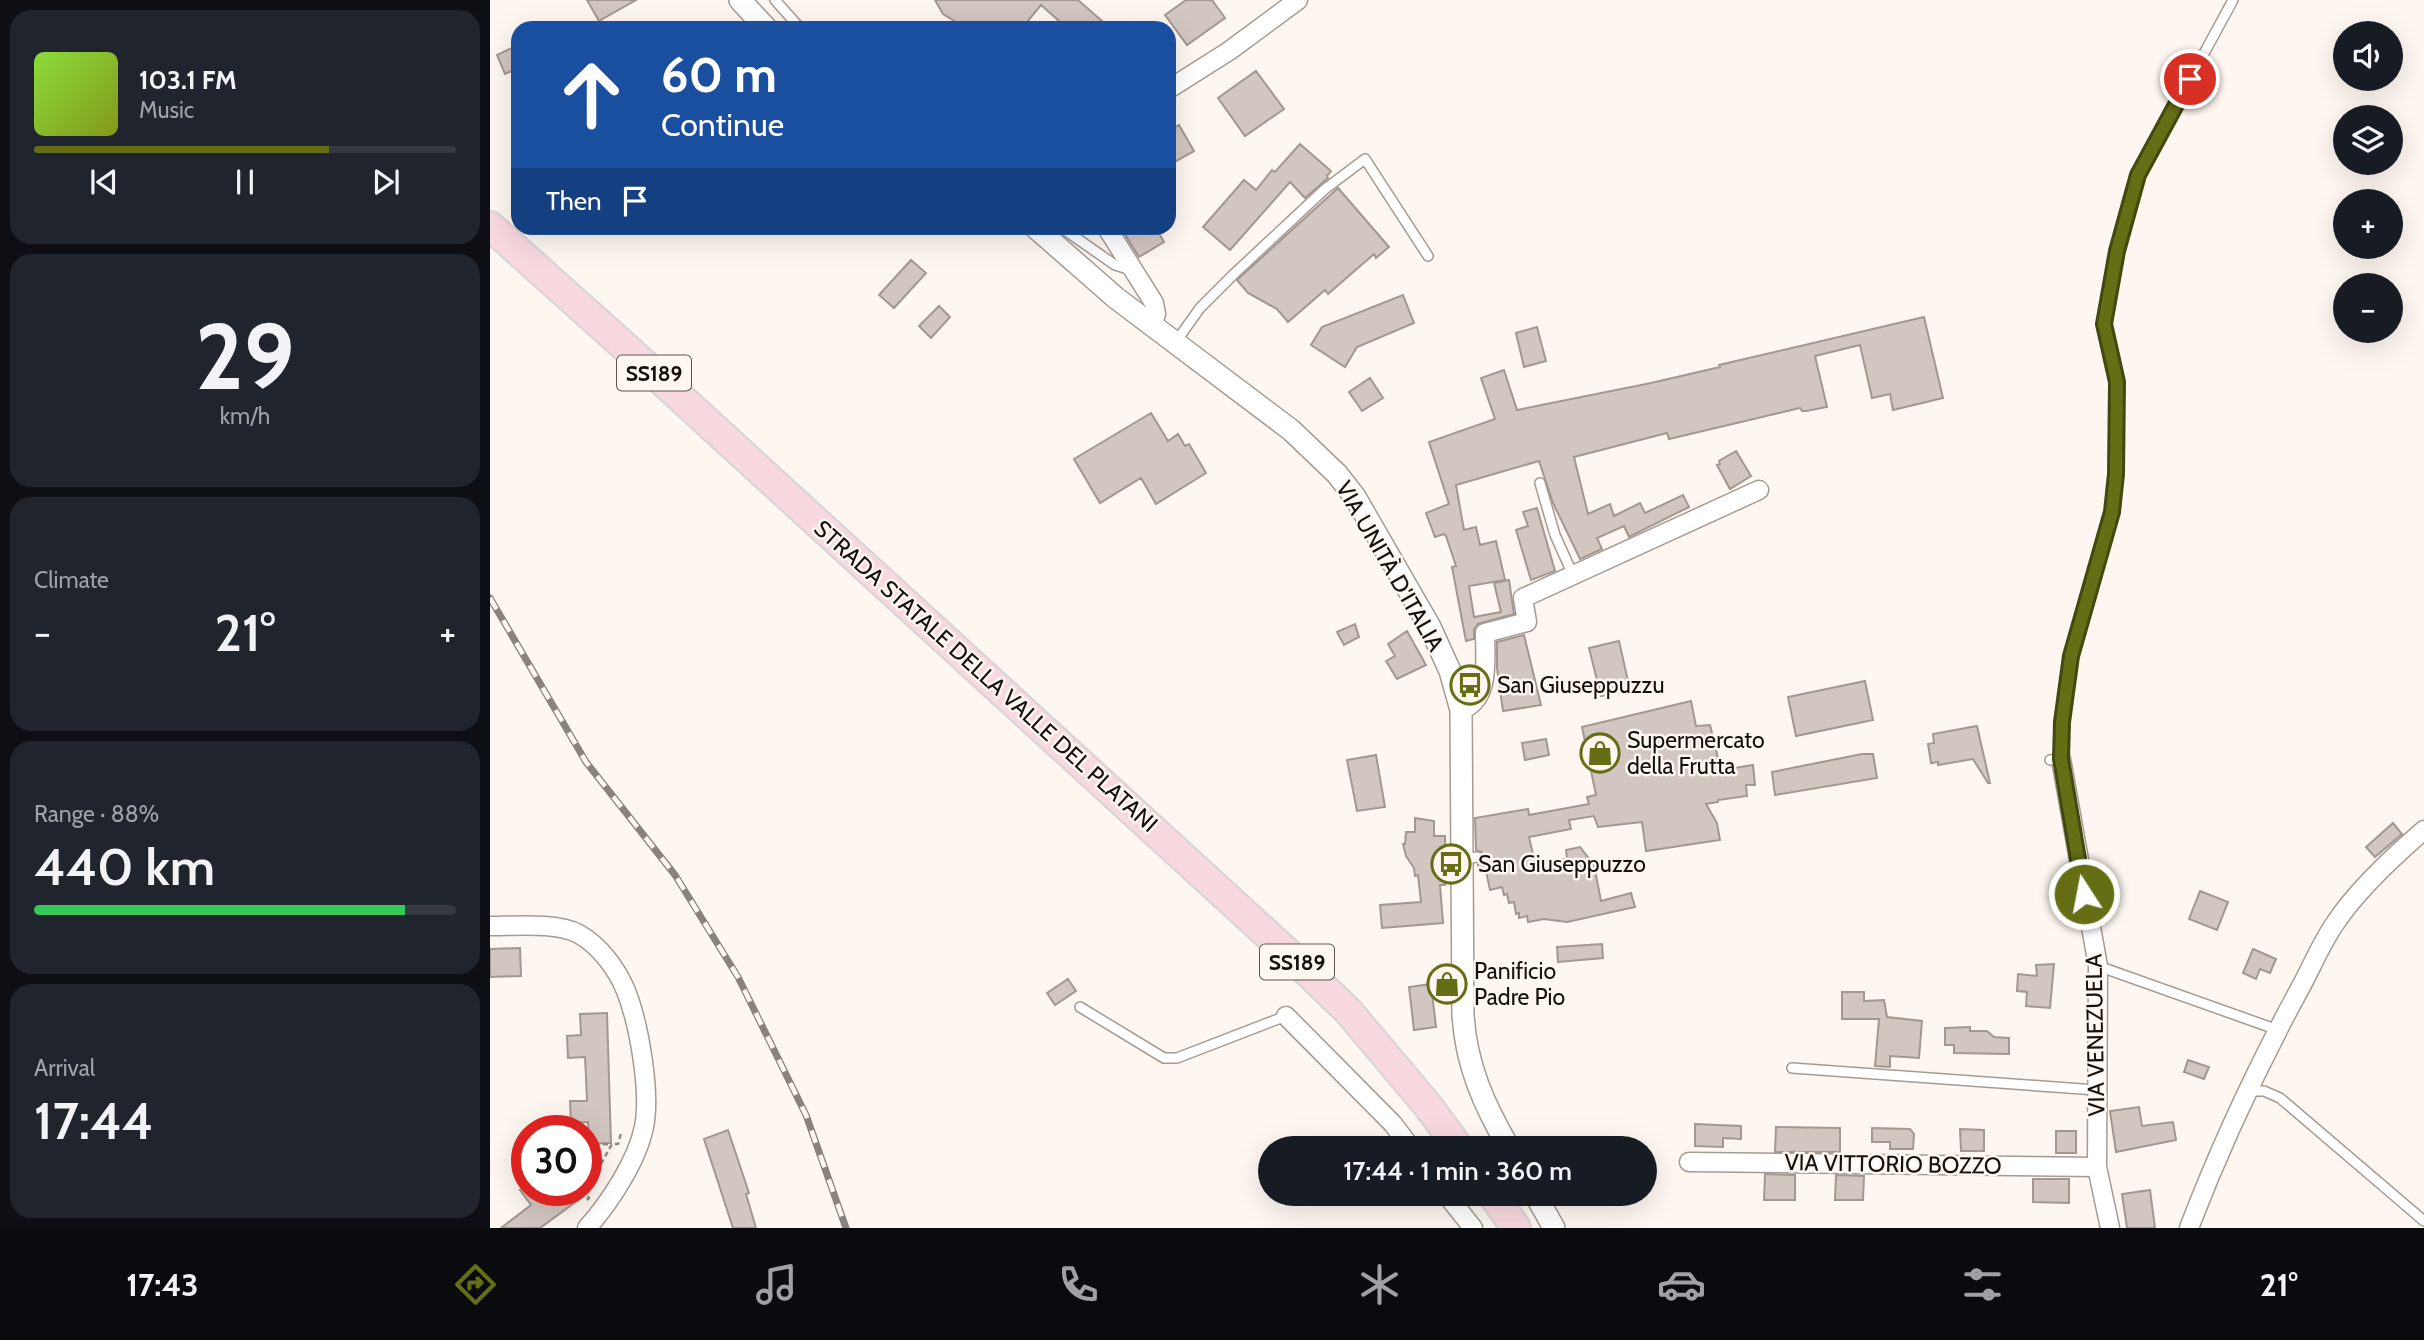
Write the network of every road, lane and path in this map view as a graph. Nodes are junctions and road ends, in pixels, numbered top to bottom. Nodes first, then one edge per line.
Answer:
1 (740, 0) edge
2 (775, 0) edge
3 (1298, 0) edge
4 (2233, 0) edge
5 (760, 21) edge
6 (794, 21) edge
7 (1176, 84) edge
8 (490, 226) edge
9 (1044, 235) edge
10 (1072, 235) edge
11 (1111, 235) edge
12 (1428, 257) dead end
13 (1134, 271) junction
14 (1152, 326) junction
15 (1174, 344) junction
16 (1540, 483) dead end
17 (1759, 490) dead end
18 (1573, 575) junction
19 (1461, 710) junction
20 (2055, 759) joint
21 (2424, 830) edge
22 (490, 926) edge
23 (2098, 966) junction
24 (1080, 1007) dead end
25 (1286, 1016) joint
26 (2278, 1030) junction
27 (1793, 1068) dead end
28 (2096, 1090) junction
29 (2248, 1091) junction
30 (621, 1133) dead end
31 (1402, 1136) edge
32 (1450, 1136) edge
33 (1503, 1136) edge
34 (602, 1144) edge
35 (612, 1144) junction
36 (602, 1162) edge
37 (1689, 1162) dead end
38 (2097, 1167) junction
39 (1456, 1206) edge
40 (1500, 1206) edge
41 (1542, 1206) edge
42 (2424, 1221) edge
43 (587, 1228) edge
44 (1473, 1228) edge
45 (1516, 1228) edge
46 (1554, 1228) edge
47 (2110, 1228) edge
48 (2189, 1228) edge

1 - 5 street
2 - 6 lane
3 - 7 street
4 - 20 lane
8 - 32 main road, STRADA STATALE DELLA VALLE DEL PLATANI / SS189
9 - 14 street, VIA UNITÀ D'ITALIA
10 - 13 lane
11 - 13 street
12 - 15 lane
13 - 14 street
14 - 15 street, VIA UNITÀ D'ITALIA
15 - 19 street, VIA UNITÀ D'ITALIA
16 - 18 lane
17 - 18 street
18 - 19 street
19 - 33 street, VIA UNITÀ D'ITALIA
20 - 23 street, VIA VENEZUELA
21 - 26 street
22 - 43 street
23 - 26 lane
23 - 28 street, VIA VENEZUELA
24 - 25 lane
25 - 31 street
26 - 29 street
27 - 28 lane
28 - 38 street, VIA VENEZUELA
29 - 42 lane
29 - 48 street
30 - 35 path
34 - 35 path
35 - 36 path
37 - 38 street, VIA VITTORIO BOZZO
38 - 47 street, VIA VENEZUELA
39 - 44 street
40 - 45 main road
41 - 46 street

